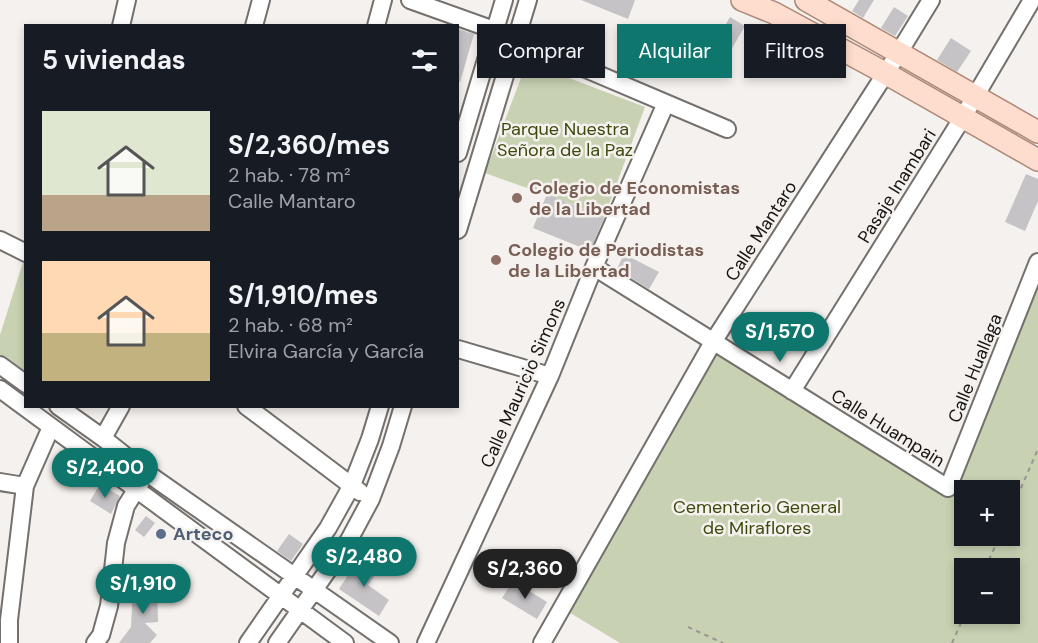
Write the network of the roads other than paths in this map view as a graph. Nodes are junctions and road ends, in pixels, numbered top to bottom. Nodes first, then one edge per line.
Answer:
1 (127, 0) edge
2 (261, 0) edge
3 (383, 0) edge
4 (410, 0) edge
5 (504, 0) edge
6 (528, 0) edge
7 (742, 0) edge
8 (806, 0) edge
9 (931, 0) edge
10 (1032, 0) edge
11 (121, 24) edge
12 (255, 24) edge
13 (377, 24) edge
14 (477, 24) edge
15 (496, 24) edge
16 (521, 24) edge
17 (898, 54) junction
18 (885, 73) junction
19 (605, 77) edge
20 (480, 78) edge
21 (504, 78) edge
22 (975, 96) junction
23 (666, 103) junction
24 (963, 117) junction
25 (727, 129) dead end
26 (1038, 132) edge
27 (459, 150) edge
28 (1038, 160) edge
29 (459, 227) edge
30 (0, 240) edge
31 (24, 252) edge
32 (1038, 262) edge
33 (594, 267) junction
34 (713, 342) junction
35 (459, 349) edge
36 (0, 365) edge
37 (550, 376) junction
38 (24, 383) edge
39 (0, 389) edge
40 (792, 391) junction
41 (24, 407) edge
42 (26, 408) edge
43 (61, 408) edge
44 (120, 408) edge
45 (249, 408) edge
46 (379, 408) edge
47 (402, 408) edge
48 (51, 427) junction
49 (102, 438) junction
50 (147, 473) junction
51 (0, 482) edge
52 (352, 485) junction
53 (25, 486) junction
54 (948, 488) joint
55 (136, 490) junction
56 (371, 500) junction
57 (295, 575) junction
58 (314, 589) junction
59 (281, 596) junction
60 (300, 610) junction
61 (9, 643) edge
62 (95, 643) edge
63 (248, 643) edge
64 (277, 643) edge
65 (345, 643) edge
66 (390, 643) edge
67 (426, 643) edge
68 (542, 643) edge

1 - 11 street
2 - 12 street
3 - 13 street
4 - 14 street
5 - 15 street
6 - 16 street
7 - 18 main road
8 - 17 main road
9 - 17 street, Calle Mantaro
10 - 22 street, Pasaje Inambari
17 - 18 street, Calle Mantaro
17 - 22 main road
18 - 24 main road
18 - 34 street, Calle Mantaro
19 - 23 street
20 - 27 street
21 - 29 street
22 - 24 street, Pasaje Inambari
22 - 26 main road
23 - 25 street
23 - 33 street, Calle Mauricio Simons
24 - 28 main road
24 - 40 street, Pasaje Inambari
30 - 31 street
32 - 54 street, Calle Huallaga
33 - 34 street, Calle Huampain
33 - 37 street, Calle Mauricio Simons
34 - 40 street, Calle Huampain
34 - 68 street, Calle Mantaro
35 - 37 street
36 - 38 street
37 - 67 street, Calle Mauricio Simons
39 - 41 street
40 - 54 street, Calle Huampain
42 - 48 street
43 - 49 street
44 - 49 street
45 - 52 street
46 - 52 street
47 - 56 street
48 - 53 street
48 - 55 street
49 - 50 street
50 - 55 street
50 - 57 street
51 - 53 street
52 - 56 street
52 - 57 street
53 - 61 street
55 - 59 street
55 - 62 street
56 - 58 street
57 - 58 street
57 - 59 street
58 - 60 street
58 - 66 street
59 - 60 street
59 - 63 street
60 - 64 street
60 - 65 street

